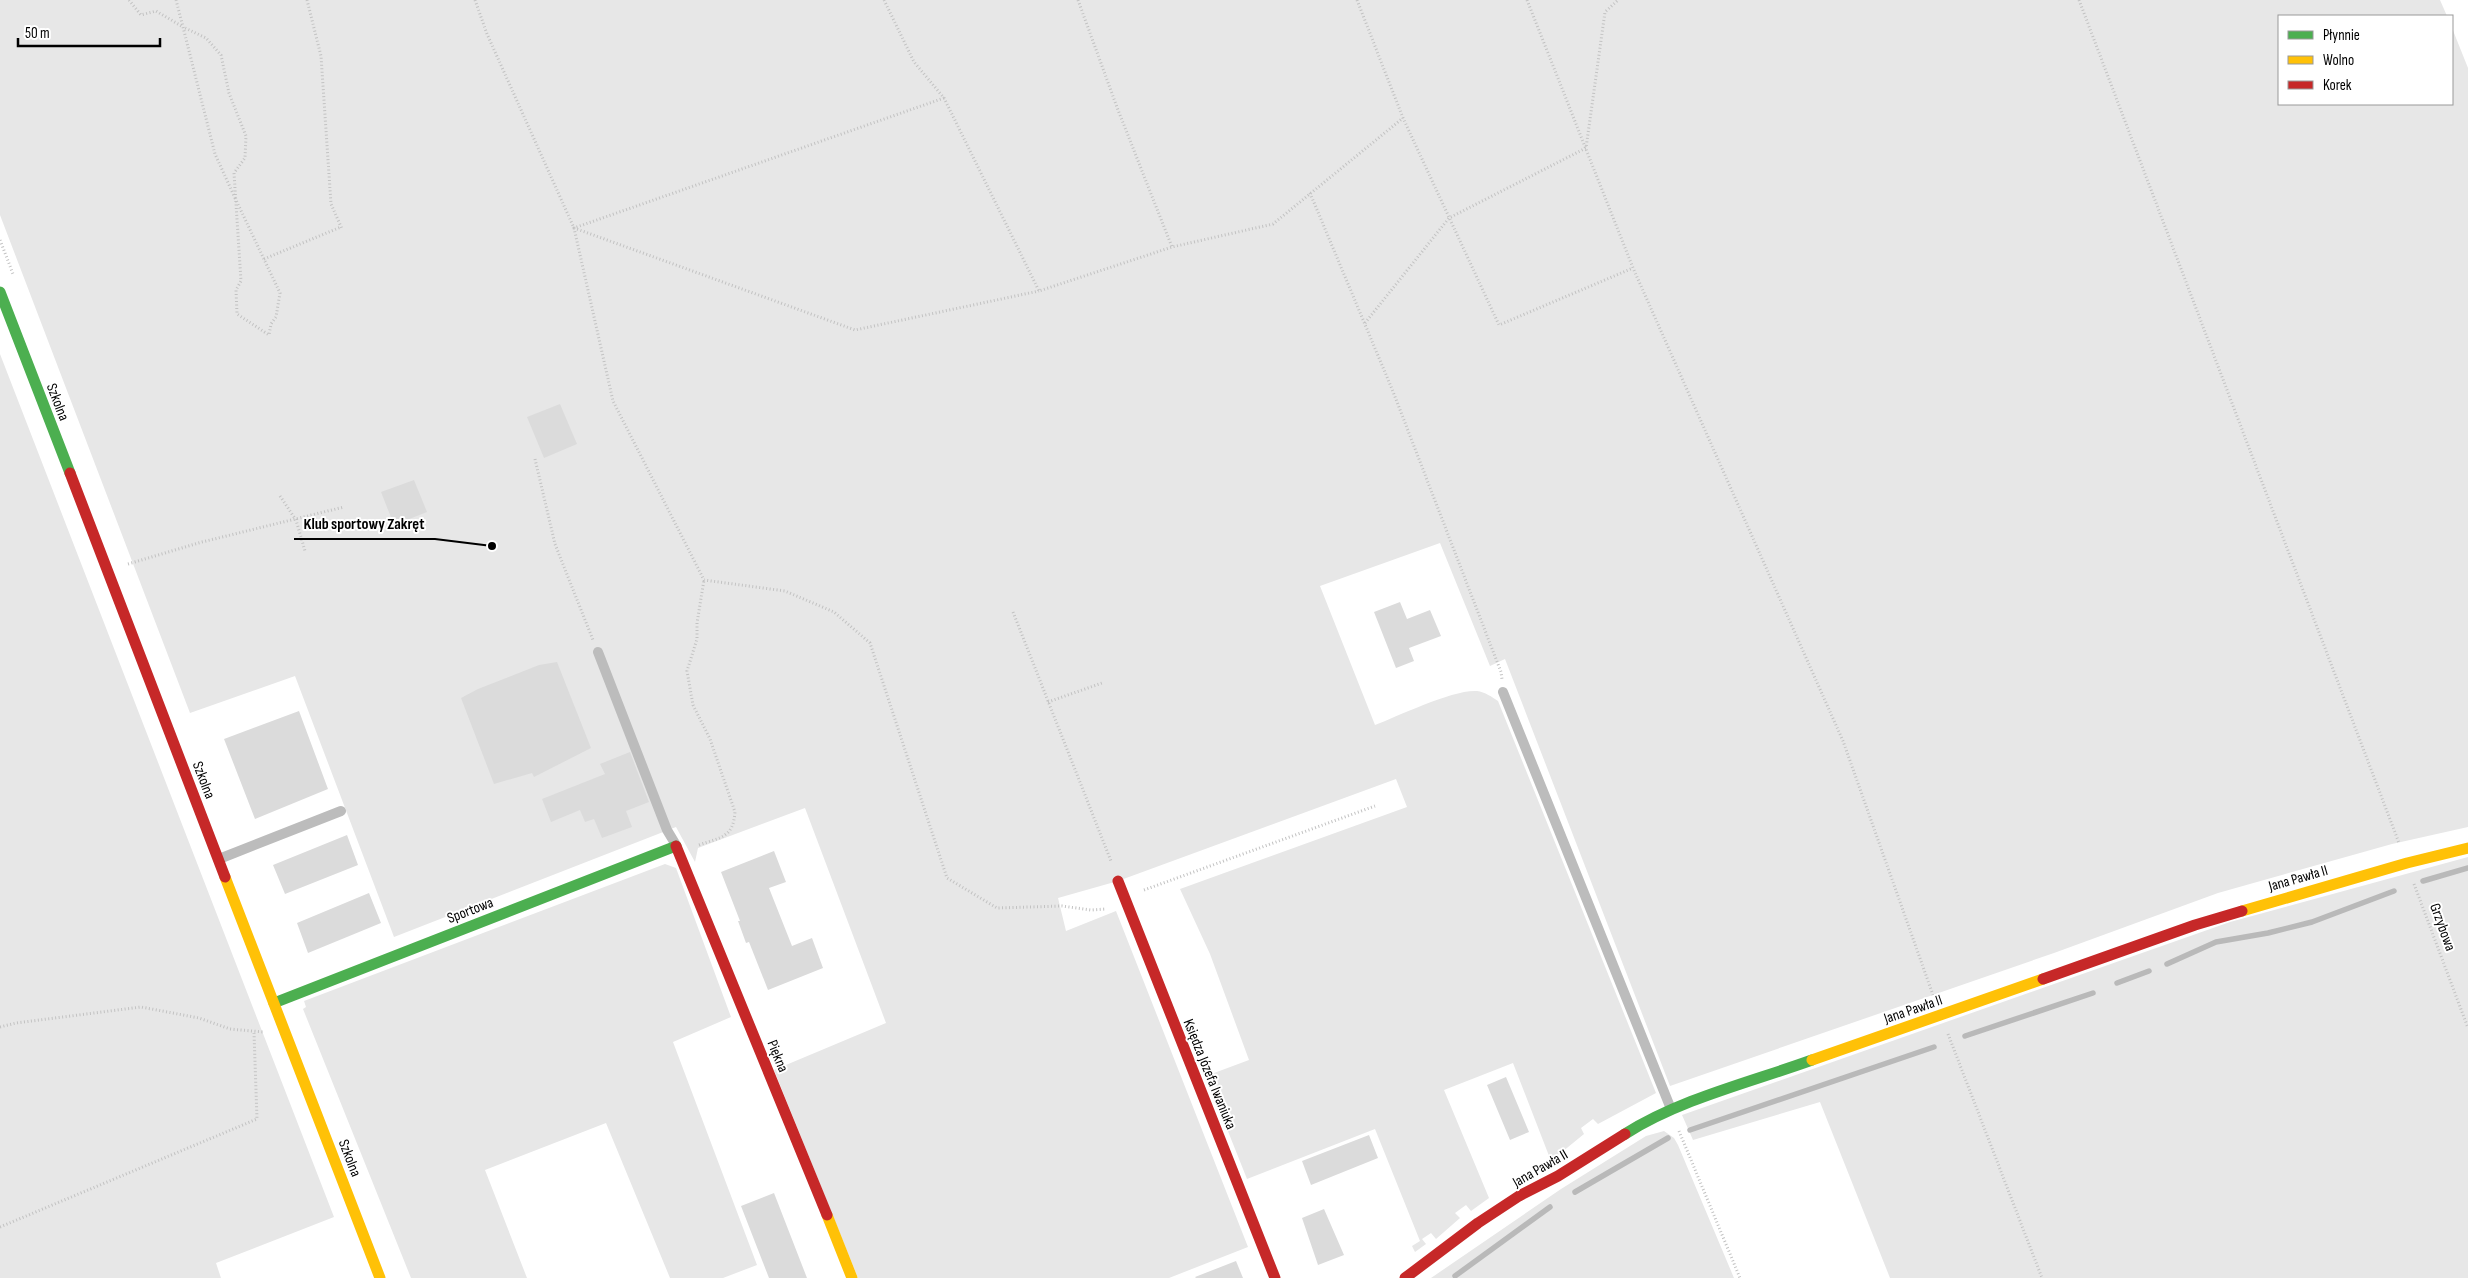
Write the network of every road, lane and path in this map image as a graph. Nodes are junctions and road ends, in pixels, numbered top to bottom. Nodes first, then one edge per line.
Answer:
1 (129, 0) edge
2 (176, 0) edge
3 (307, 0) edge
4 (475, 0) edge
5 (884, 0) edge
6 (1078, 0) edge
7 (1357, 0) edge
8 (1527, 0) edge
9 (1618, 0) edge
10 (2079, 0) edge
11 (183, 27) junction
12 (944, 98) junction
13 (1402, 118) junction
14 (1586, 148) junction
15 (1310, 193) junction
16 (235, 198) junction
17 (1449, 218) junction
18 (574, 228) junction
19 (1172, 247) junction
20 (264, 259) junction
21 (1633, 268) junction
22 (1039, 291) junction
23 (0, 292) edge
24 (1365, 323) junction
25 (535, 459) dead end
26 (280, 496) dead end
27 (344, 508) dead end
28 (296, 520) junction
29 (305, 551) dead end
30 (125, 564) dead end
31 (704, 580) junction
32 (1013, 612) dead end
33 (598, 652) joint
34 (1102, 683) dead end
35 (1503, 692) joint
36 (1048, 702) junction
37 (1375, 806) dead end
38 (341, 811) dead end
39 (677, 846) junction
40 (2468, 848) edge
41 (219, 859) junction
42 (2406, 863) junction
43 (1118, 881) joint
44 (1126, 902) junction
45 (274, 1003) junction
46 (1941, 1016) junction
47 (0, 1027) edge
48 (283, 1027) junction
49 (2468, 1028) edge
50 (254, 1033) junction
51 (1671, 1110) junction
52 (0, 1227) edge
53 (380, 1278) edge
54 (852, 1278) edge
55 (1275, 1278) edge
56 (1405, 1278) edge
57 (1740, 1278) edge
58 (2042, 1278) edge

1 - 11 path
2 - 11 path
3 - 20 path
4 - 18 path
5 - 12 path
6 - 19 path
7 - 13 path
8 - 14 path
9 - 14 path
10 - 42 path, Grzybowa
11 - 16 path
11 - 16 path
12 - 18 path
12 - 22 path
13 - 15 path
13 - 17 path
14 - 17 path
14 - 21 path
15 - 19 path
15 - 24 path
16 - 20 path
16 - 20 path
17 - 21 path
17 - 24 path
18 - 22 path
18 - 31 path
19 - 22 path
21 - 46 path
23 - 41 street, Szkolna
24 - 35 path
25 - 33 path
26 - 28 path
27 - 28 path
28 - 29 path
28 - 30 path
31 - 39 path
31 - 44 path
32 - 36 path
33 - 39 lane
34 - 36 path
35 - 51 lane
36 - 43 path
37 - 44 path
38 - 41 lane
39 - 45 street, Sportowa
39 - 54 street, Piękna
40 - 42 street, Jana Pawła II
41 - 45 street, Szkolna
42 - 46 street, Jana Pawła II
42 - 49 path, Grzybowa
43 - 44 street, Księdza Józefa Iwaniuka
44 - 55 street, Księdza Józefa Iwaniuka
45 - 48 street, Szkolna
46 - 51 street, Jana Pawła II
46 - 58 path
47 - 50 path
48 - 50 path
48 - 53 street, Szkolna
50 - 52 path
51 - 56 street, Jana Pawła II
51 - 57 path

